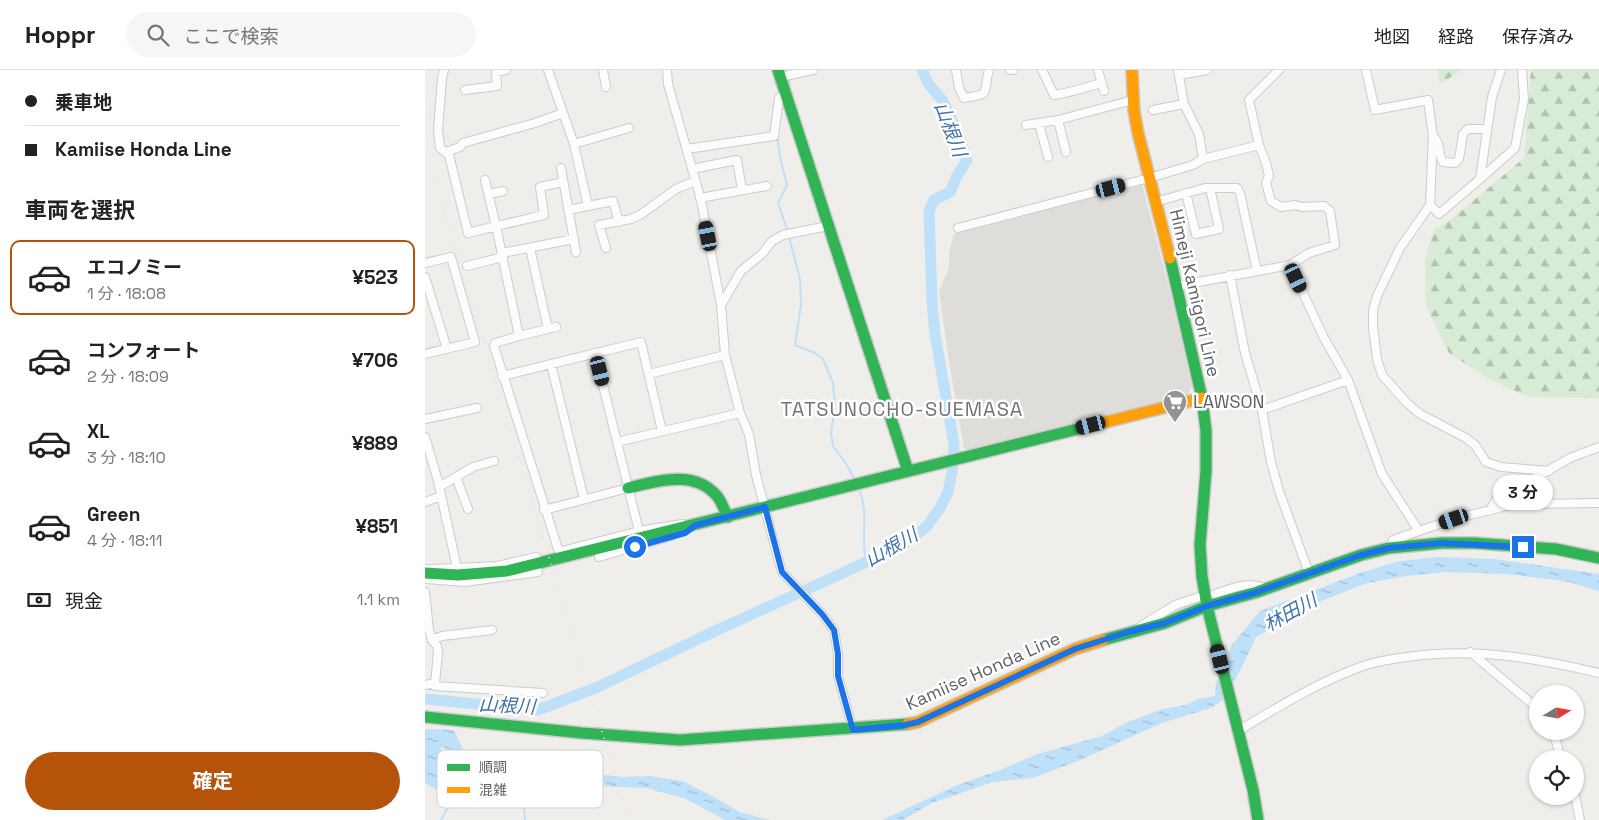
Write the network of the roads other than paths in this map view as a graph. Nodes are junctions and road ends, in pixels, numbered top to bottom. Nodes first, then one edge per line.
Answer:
1 (445, 70) edge
2 (506, 70) edge
3 (549, 70) edge
4 (603, 70) edge
5 (667, 70) edge
6 (813, 70) edge
7 (956, 70) edge
8 (989, 70) edge
9 (1042, 70) edge
10 (1098, 70) edge
11 (1132, 70) edge
12 (1207, 70) edge
13 (1279, 70) edge
14 (1366, 70) edge
15 (1501, 70) edge
16 (1522, 70) edge
17 (1178, 73) edge
18 (779, 74) edge
19 (1102, 83) junction
20 (606, 87) dead end
21 (465, 90) dead end
22 (1104, 91) dead end
23 (786, 95) junction
24 (1133, 100) junction
25 (1184, 104) junction
26 (1153, 110) dead end
27 (563, 113) junction
28 (1058, 120) junction
29 (1039, 124) junction
30 (1026, 125) dead end
31 (629, 128) dead end
32 (1486, 129) junction
33 (1433, 136) junction
34 (574, 144) junction
35 (1259, 146) junction
36 (687, 149) junction
37 (445, 152) junction
38 (1066, 152) dead end
39 (1048, 157) dead end
40 (1203, 159) junction
41 (561, 168) dead end
42 (692, 169) junction
43 (1149, 178) junction
44 (1480, 179) junction
45 (485, 180) dead end
46 (695, 181) junction
47 (563, 182) junction
48 (767, 186) dead end
49 (1210, 188) junction
50 (742, 190) junction
51 (503, 191) dead end
52 (1186, 193) junction
53 (489, 194) junction
54 (700, 198) junction
55 (1155, 202) junction
56 (1430, 205) junction
57 (588, 206) junction
58 (568, 210) junction
59 (619, 222) junction
60 (496, 226) junction
61 (828, 226) junction
62 (958, 228) dead end
63 (574, 239) junction
64 (531, 248) junction
65 (605, 248) dead end
66 (576, 252) dead end
67 (503, 255) junction
68 (425, 263) edge
69 (1290, 265) junction
70 (467, 266) dead end
71 (1257, 271) junction
72 (1230, 275) junction
73 (425, 277) edge
74 (1177, 286) junction
75 (721, 305) junction
76 (519, 336) junction
77 (447, 349) junction
78 (595, 353) junction
79 (425, 354) edge
80 (725, 354) junction
81 (551, 364) junction
82 (649, 374) junction
83 (502, 376) junction
84 (1348, 380) junction
85 (1202, 398) junction
86 (477, 408) dead end
87 (1262, 410) junction
88 (740, 413) junction
89 (425, 419) edge
90 (662, 431) junction
91 (425, 437) edge
92 (617, 442) junction
93 (1599, 447) edge
94 (494, 461) dead end
95 (1549, 470) junction
96 (908, 471) junction
97 (457, 477) junction
98 (628, 488) junction
99 (440, 491) junction
100 (584, 499) junction
101 (425, 502) edge
102 (1599, 503) edge
103 (765, 507) junction
104 (468, 509) dead end
105 (544, 510) junction
106 (1490, 510) junction
107 (728, 517) junction
108 (696, 525) junction
109 (639, 531) junction
110 (1419, 531) junction
111 (1389, 548) junction
112 (536, 557) dead end
113 (599, 557) dead end
114 (1599, 558) edge
115 (457, 568) junction
116 (425, 572) edge
117 (537, 572) dead end
118 (1309, 573) junction
119 (425, 579) edge
120 (1266, 589) junction
121 (425, 592) edge
122 (1215, 594) dead end
123 (1203, 602) junction
124 (491, 630) dead end
125 (432, 640) junction
126 (1470, 652) junction
127 (1599, 673) edge
128 (429, 685) edge
129 (543, 693) dead end
130 (1529, 701) edge
131 (425, 717) edge
132 (853, 730) junction
133 (1238, 731) junction
134 (1577, 805) edge
135 (1258, 820) edge
136 (1580, 820) edge

1 - 37 street
2 - 21 street
3 - 27 street
4 - 20 street
5 - 36 street
6 - 18 street
7 - 8 street
9 - 19 street
10 - 19 street
11 - 24 main road, Himeji Kamigori Line
12 - 17 street
13 - 35 street
14 - 33 street
15 - 32 street
16 - 44 street
17 - 25 street
18 - 23 main road
19 - 22 street
23 - 36 street
23 - 61 main road
24 - 28 street
24 - 43 main road, Himeji Kamigori Line
25 - 26 street
25 - 40 street
27 - 34 street
27 - 37 street
28 - 29 street
28 - 38 street
29 - 30 street
29 - 39 street
31 - 34 street
32 - 33 street
32 - 44 street
33 - 56 street
34 - 57 street
35 - 40 street
35 - 69 street
36 - 42 street
37 - 60 street
40 - 43 street
41 - 47 street
42 - 46 street
42 - 50 street
43 - 55 main road, Himeji Kamigori Line
43 - 62 street
44 - 56 street
45 - 53 street
46 - 54 street
46 - 59 street
47 - 58 street
47 - 60 street
48 - 50 street
49 - 52 street
49 - 52 street
49 - 71 street
50 - 54 street
51 - 53 street
52 - 55 street
53 - 60 street
54 - 75 street
55 - 74 main road, Himeji Kamigori Line
56 - 95 street
57 - 58 street
57 - 59 street
58 - 63 street
59 - 65 street
60 - 67 street
61 - 75 street
61 - 96 main road
63 - 64 street
63 - 66 street
64 - 67 street
64 - 76 street
67 - 70 street
67 - 76 street
68 - 77 street
69 - 71 street
69 - 84 street
71 - 72 street
72 - 74 street
72 - 87 street
73 - 77 street
74 - 85 main road, Himeji Kamigori Line
75 - 80 street
76 - 83 street
77 - 79 street
78 - 81 street
78 - 82 street
78 - 92 street
80 - 82 street
80 - 88 street
81 - 83 street
81 - 100 street
82 - 90 street
83 - 105 street
84 - 87 street
84 - 110 street
85 - 96 main road
85 - 123 main road, Himeji Kamigori Line
86 - 89 street
87 - 118 street
88 - 90 street
88 - 103 street
90 - 92 street
91 - 99 street
92 - 98 street
93 - 95 street
94 - 97 street
95 - 106 street
96 - 103 main road
97 - 99 street
97 - 104 street
98 - 100 street
98 - 107 main road
98 - 109 street
99 - 101 street
99 - 115 street
100 - 105 street
102 - 106 street
103 - 107 main road
103 - 132 street
105 - 109 street
106 - 110 street
107 - 108 main road
108 - 109 street
108 - 113 street
108 - 116 main road
110 - 111 street
111 - 114 main road, Kamiise Honda Line
111 - 118 main road, Kamiise Honda Line
112 - 115 street
115 - 116 street
117 - 119 street
118 - 120 main road, Kamiise Honda Line
120 - 122 street
120 - 123 main road, Kamiise Honda Line
121 - 125 street
123 - 132 main road, Kamiise Honda Line
123 - 133 main road, Himeji Kamigori Line
124 - 125 street
125 - 128 street
126 - 127 street
126 - 130 street
126 - 133 street
128 - 129 street
131 - 132 main road, Kamiise Honda Line
133 - 135 main road, Himeji Kamigori Line
134 - 136 street

